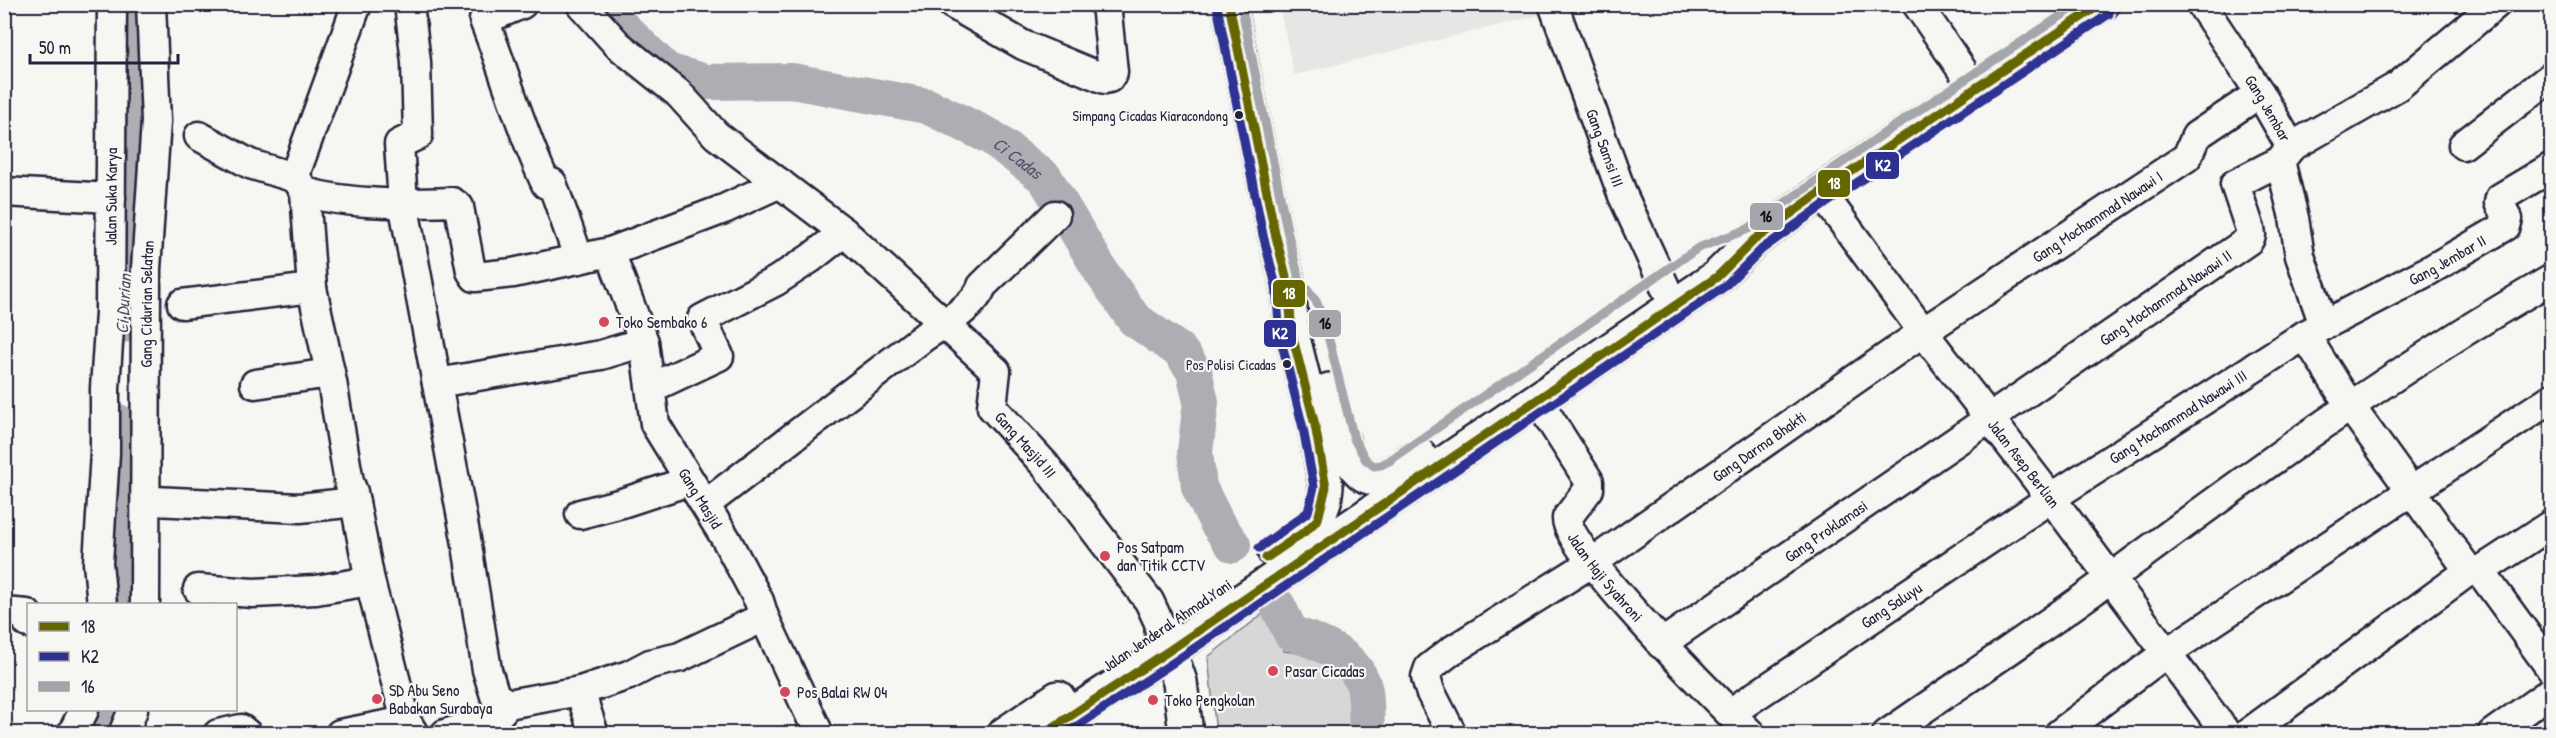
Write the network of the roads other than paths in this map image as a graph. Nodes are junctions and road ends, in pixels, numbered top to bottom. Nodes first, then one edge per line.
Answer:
1 (111, 4) edge
2 (151, 4) edge
3 (357, 4) edge
4 (409, 4) edge
5 (522, 4) edge
6 (952, 4) edge
7 (1106, 4) edge
8 (1229, 4) edge
9 (1553, 4) edge
10 (1917, 4) edge
11 (2102, 4) edge
12 (2201, 4) edge
13 (2496, 4) edge
14 (599, 11) edge
15 (2552, 76) edge
16 (1975, 89) junction
17 (2260, 93) junction
18 (199, 136) dead end
19 (2463, 145) dead end
20 (2286, 154) junction
21 (2552, 167) edge
22 (780, 183) junction
23 (300, 185) junction
24 (4, 192) edge
25 (1821, 192) junction
26 (403, 202) junction
27 (112, 207) junction
28 (1055, 215) dead end
29 (147, 216) junction
30 (844, 232) junction
31 (1754, 240) junction
32 (610, 252) junction
33 (579, 259) junction
34 (2552, 279) edge
35 (1288, 284) junction
36 (1665, 286) junction
37 (312, 288) junction
38 (182, 304) dead end
39 (946, 323) junction
40 (2315, 330) junction
41 (1923, 332) junction
42 (644, 342) junction
43 (330, 373) junction
44 (438, 383) junction
45 (255, 384) dead end
46 (651, 388) junction
47 (123, 391) junction
48 (2552, 398) edge
49 (1537, 399) junction
50 (2350, 406) junction
51 (1989, 417) junction
52 (689, 481) junction
53 (2410, 490) junction
54 (2051, 498) junction
55 (154, 501) dead end
56 (355, 502) junction
57 (706, 504) junction
58 (580, 514) dead end
59 (2552, 524) edge
60 (1593, 562) junction
61 (2475, 571) junction
62 (2111, 578) junction
63 (370, 581) junction
64 (198, 589) dead end
65 (102, 603) edge
66 (145, 603) edge
67 (4, 612) edge
68 (27, 614) edge
69 (764, 617) junction
70 (1166, 639) junction
71 (1661, 644) junction
72 (2166, 653) junction
73 (2551, 674) edge
74 (580, 691) junction
75 (508, 704) junction
76 (133, 711) edge
77 (1730, 713) junction
78 (410, 727) edge
79 (2230, 733) edge
80 (123, 734) edge
81 (218, 734) edge
82 (247, 734) edge
83 (340, 734) edge
84 (446, 734) edge
85 (594, 734) edge
86 (819, 734) edge
87 (1005, 734) edge
88 (1042, 734) edge
89 (1186, 734) edge
90 (1452, 734) edge
91 (1751, 734) edge
92 (1887, 734) edge
93 (2059, 734) edge
94 (2492, 734) edge

1 - 27 street, Jalan Suka Karya
2 - 29 street, Gang Cidurian Selatan
3 - 23 street
4 - 26 street
5 - 33 street
6 - 7 street
8 - 35 main road
9 - 36 street, Gang Samsi III
10 - 16 street
11 - 16 main road, Jalan Jenderal Ahmad Yani
12 - 17 street, Gang Jembar
13 - 20 street
14 - 22 street, Gang Masjid III
15 - 19 street
16 - 25 main road, Jalan Jenderal Ahmad Yani
17 - 20 street, Gang Jembar
17 - 41 street, Gang Mochammad Nawawi I
18 - 23 street
20 - 40 street, Gang Jembar
20 - 51 street, Gang Mochammad Nawawi II
21 - 40 street, Gang Jembar II
22 - 30 street, Gang Masjid III
22 - 32 street
23 - 26 street
23 - 37 street
24 - 27 street
25 - 31 main road, Jalan Jenderal Ahmad Yani
25 - 41 street, Jalan Asep Berlian
26 - 33 street
26 - 44 street
27 - 29 street
27 - 47 street, Jalan Suka Karya
28 - 39 street
29 - 47 street, Gang Cidurian Selatan
30 - 39 street, Gang Masjid III
30 - 46 street
31 - 36 main road, Jalan Jenderal Ahmad Yani
31 - 49 main road, Jalan Jenderal Ahmad Yani
32 - 33 street
32 - 42 street, Gang Masjid
34 - 50 street
35 - 36 main road, Jalan Jenderal Ahmad Yani
35 - 70 main road, Jalan Jenderal Ahmad Yani
37 - 38 street
37 - 43 street
39 - 57 street
39 - 70 street, Gang Masjid III
40 - 50 street, Gang Jembar
40 - 54 street, Gang Mochammad Nawawi III
41 - 51 street, Jalan Asep Berlian
41 - 60 street, Gang Darma Bhakti
42 - 44 street
42 - 46 street, Gang Masjid
43 - 45 street
43 - 56 street
44 - 75 street
46 - 52 street, Gang Masjid
47 - 65 street, Jalan Suka Karya
47 - 66 street, Gang Cidurian Selatan
48 - 53 street
49 - 60 street, Jalan Haji Syahroni
49 - 70 main road, Jalan Jenderal Ahmad Yani
50 - 53 street, Gang Jembar
50 - 62 street
51 - 54 street, Jalan Asep Berlian
51 - 71 street, Gang Proklamasi
52 - 57 street, Gang Masjid
52 - 58 street
53 - 61 street, Gang Jembar
53 - 72 street
54 - 62 street, Jalan Asep Berlian
54 - 77 street, Gang Saluyu
55 - 56 street
56 - 63 street
57 - 69 street, Gang Masjid
59 - 61 street
60 - 71 street, Jalan Haji Syahroni
60 - 90 street, Gang Darma Bhakti
61 - 73 street, Gang Jembar
61 - 79 street
62 - 72 street, Jalan Asep Berlian
62 - 92 street
63 - 64 street
63 - 78 street
67 - 68 street
69 - 74 street
69 - 86 street, Gang Masjid
70 - 87 main road, Jalan Jenderal Ahmad Yani
70 - 88 main road, Jalan Jenderal Ahmad Yani
70 - 89 main road
71 - 77 street, Jalan Haji Syahroni
72 - 79 street, Jalan Asep Berlian
72 - 93 street
73 - 94 street
74 - 75 street
74 - 85 street
75 - 84 street
76 - 80 street
77 - 91 street, Jalan Haji Syahroni
78 - 83 street
81 - 82 street

